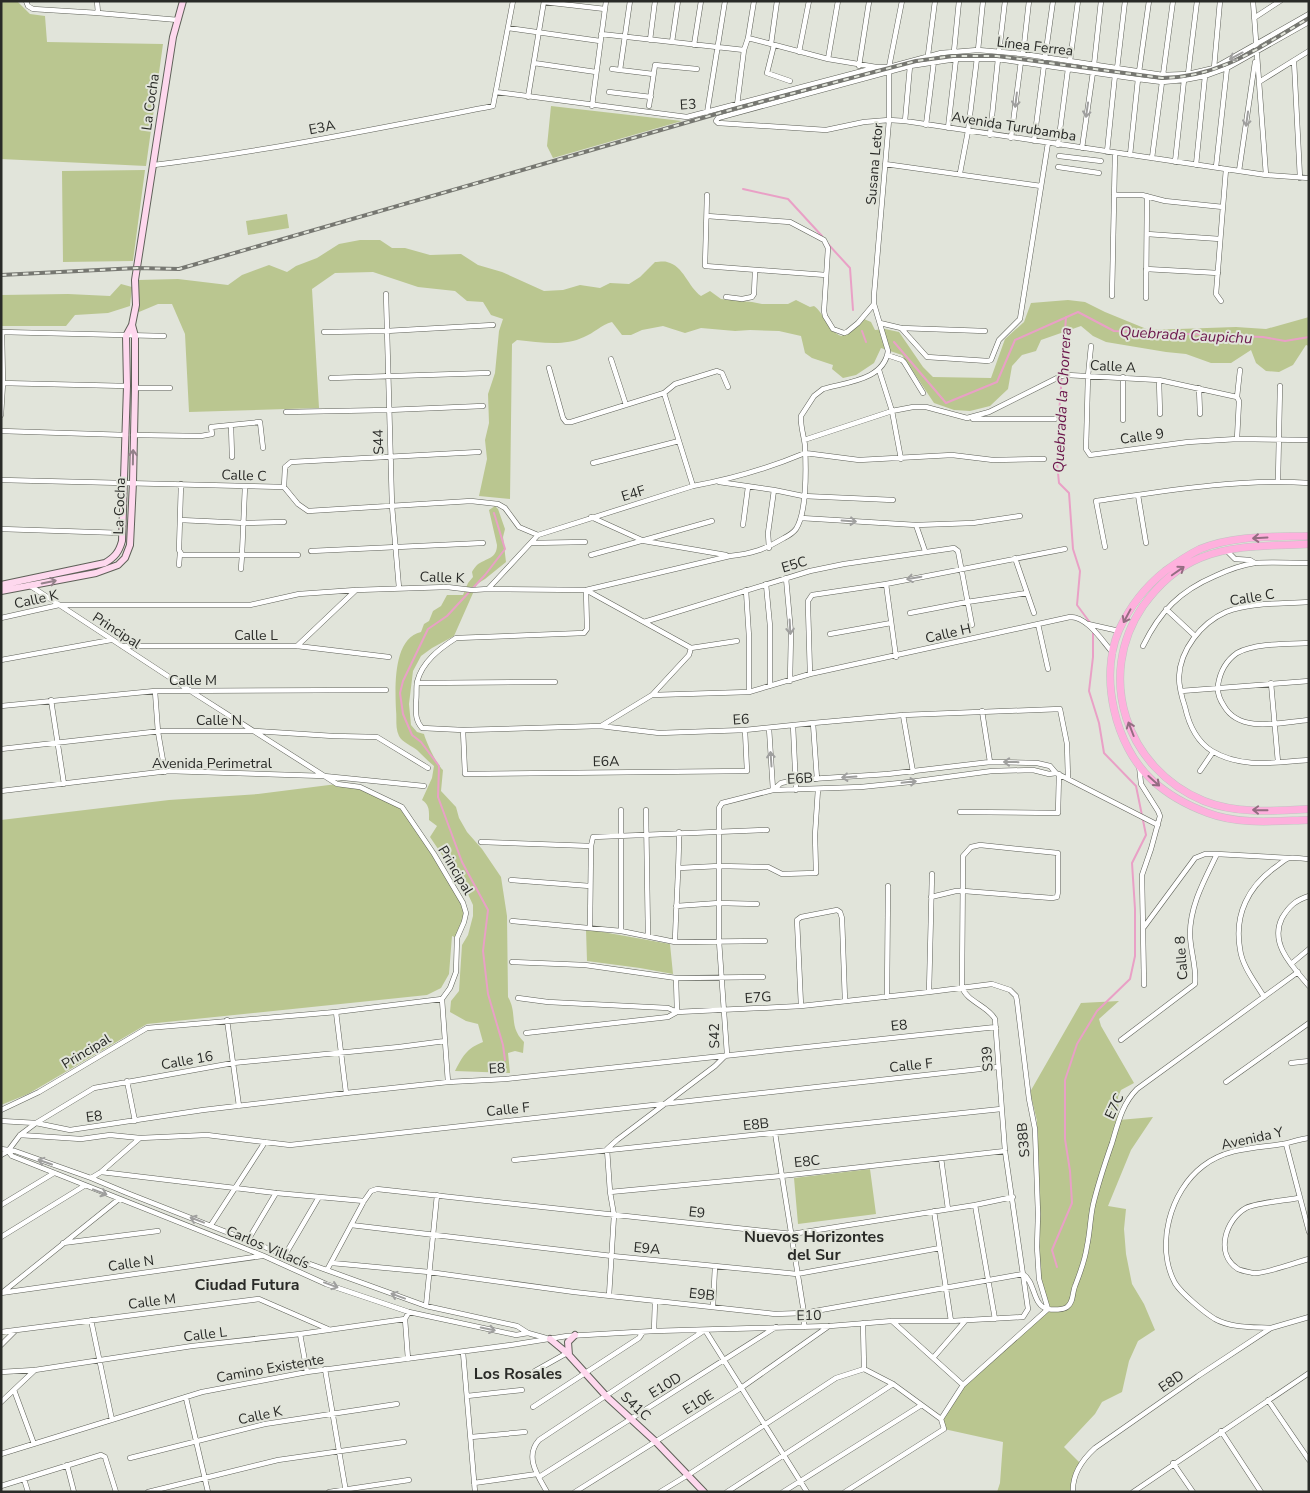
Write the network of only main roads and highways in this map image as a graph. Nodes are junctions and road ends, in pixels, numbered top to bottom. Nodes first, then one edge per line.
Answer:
1 (1309, 536) edge
2 (1309, 544) edge
3 (1309, 809) edge
4 (1309, 820) edge

1 -> 4 main road
3 -> 2 main road

